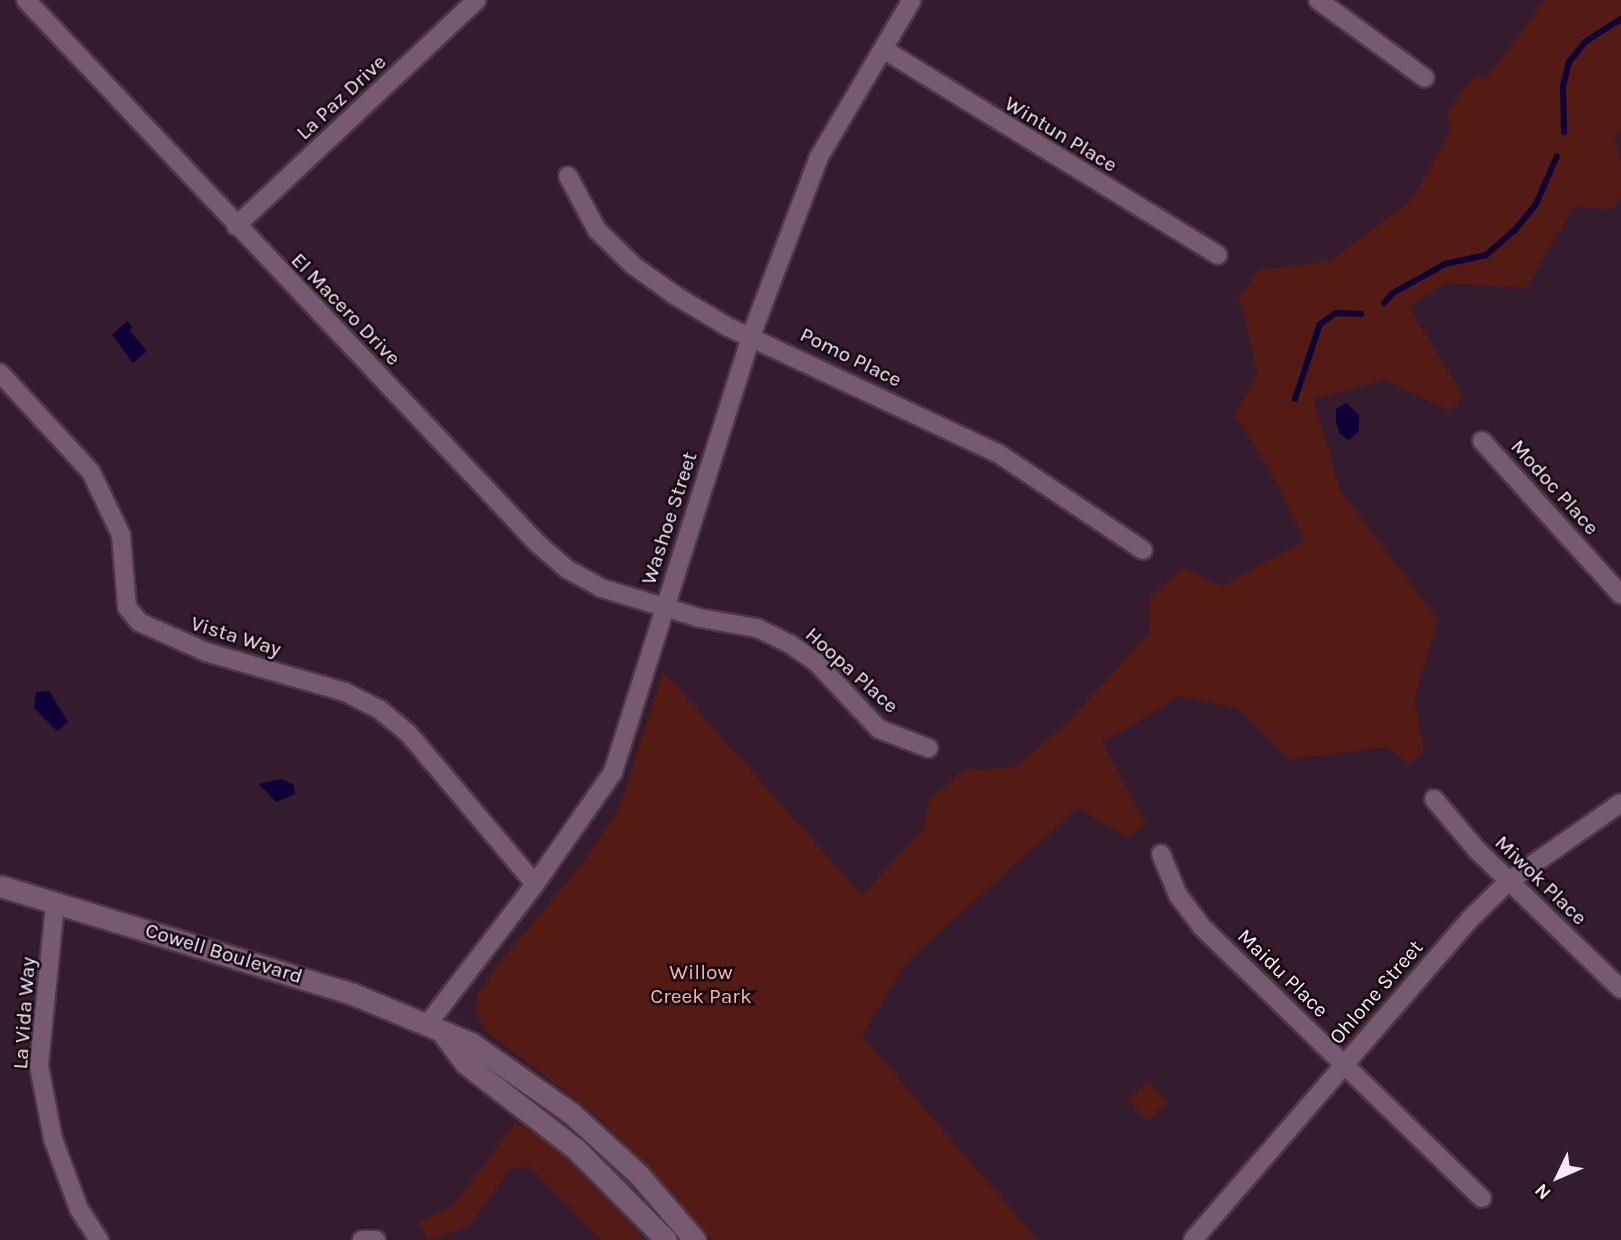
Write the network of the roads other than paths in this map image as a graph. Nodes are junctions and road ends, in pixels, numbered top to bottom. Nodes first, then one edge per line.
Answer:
1 (26, 0) edge
2 (912, 0) edge
3 (1318, 0) edge
4 (465, 4) edge
5 (883, 48) junction
6 (1425, 78) dead end
7 (568, 176) dead end
8 (236, 226) junction
9 (1219, 255) dead end
10 (751, 336) junction
11 (0, 373) edge
12 (1482, 441) dead end
13 (1143, 550) dead end
14 (1621, 595) edge
15 (664, 606) junction
16 (929, 748) dead end
17 (1434, 799) dead end
18 (1621, 803) edge
19 (1161, 854) dead end
20 (1509, 881) junction
21 (535, 884) junction
22 (0, 886) edge
23 (55, 905) junction
24 (1621, 989) edge
25 (435, 1030) junction
26 (1345, 1063) junction
27 (1482, 1198) dead end
28 (99, 1240) edge
29 (362, 1240) edge
30 (376, 1240) edge
31 (666, 1240) edge
32 (695, 1240) edge
33 (1193, 1240) edge

1 - 8 street, El Macero Drive
2 - 5 street, Washoe Street
3 - 6 street
4 - 8 street, La Paz Drive
5 - 9 street, Wintun Place
5 - 10 street, Washoe Street
7 - 10 street, Pomo Place
8 - 15 street, El Macero Drive
10 - 13 street, Pomo Place
10 - 15 street, Washoe Street
11 - 21 street, Vista Way
12 - 14 street, Modoc Place
15 - 16 street, Hoopa Place
15 - 21 street, Washoe Street
17 - 20 street, Miwok Place
18 - 20 street, Ohlone Street
19 - 26 street, Maidu Place
20 - 24 street, Miwok Place
20 - 26 street, Ohlone Street
21 - 25 street, Washoe Street
22 - 23 main road, Cowell Boulevard
23 - 25 main road, Cowell Boulevard
23 - 28 street, La Vida Way
25 - 31 main road, Cowell Boulevard
25 - 32 main road, Cowell Boulevard
26 - 27 street, Maidu Place
26 - 33 street, Ohlone Street
29 - 30 street

